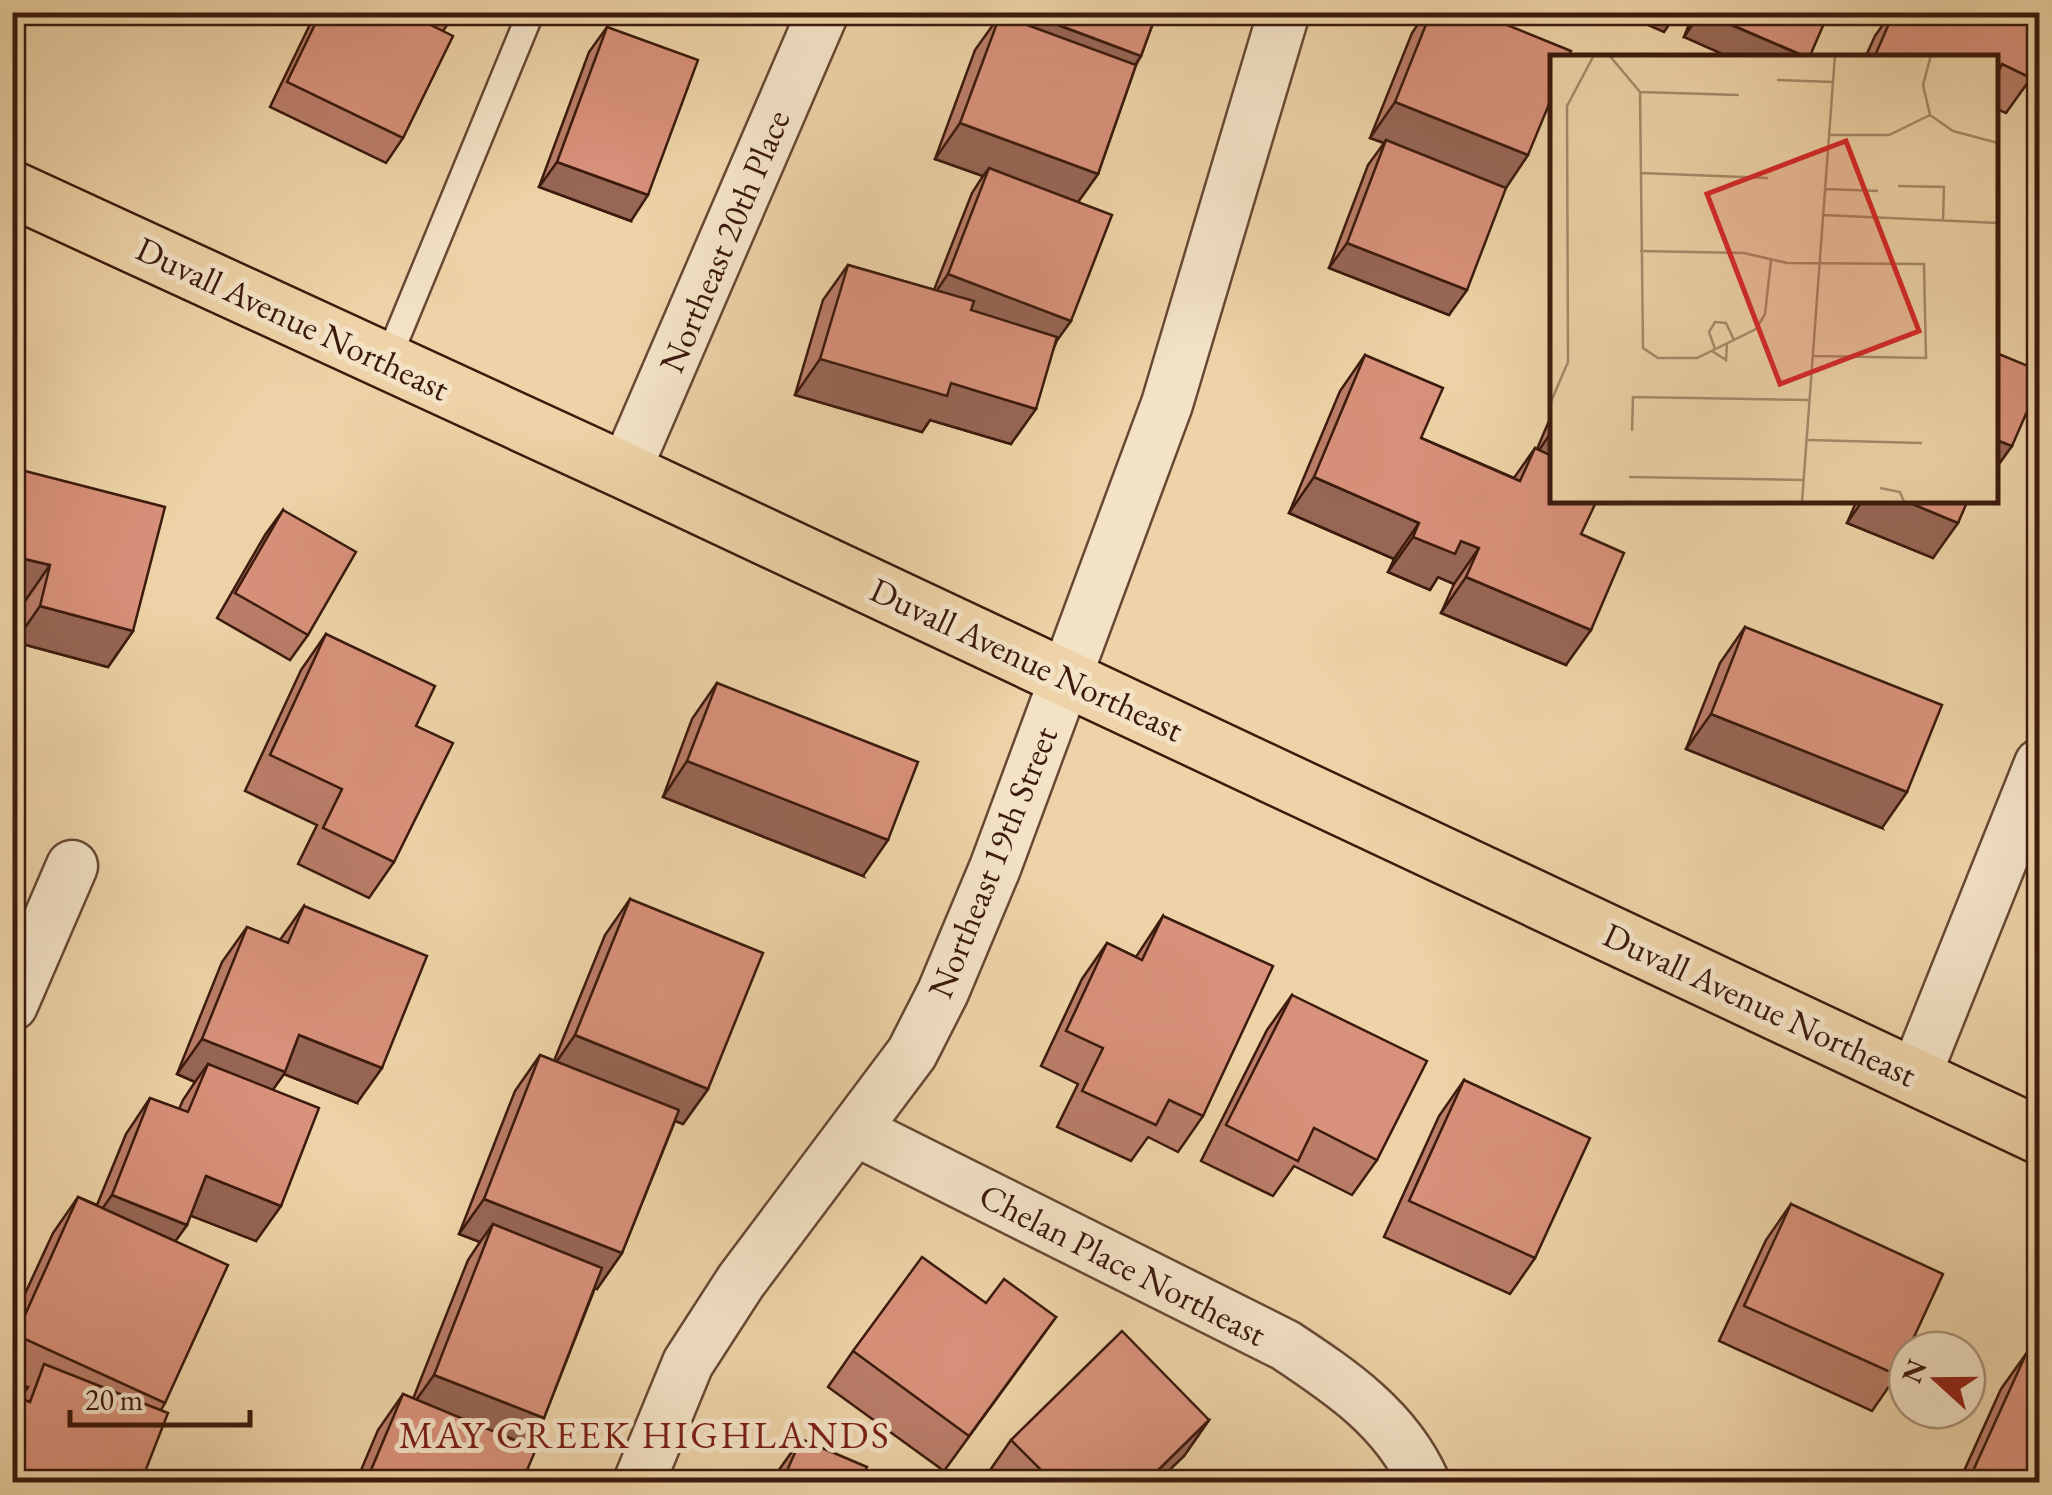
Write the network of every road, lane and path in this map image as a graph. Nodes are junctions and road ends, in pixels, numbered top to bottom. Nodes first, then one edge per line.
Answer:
1 (531, 12) edge
2 (823, 12) edge
3 (1284, 12) edge
4 (12, 189) edge
5 (387, 361) junction
6 (625, 470) junction
7 (1066, 677) junction
8 (2040, 764) edge
9 (72, 866) dead end
10 (12, 1005) edge
11 (1914, 1076) junction
12 (855, 1130) junction
13 (2040, 1136) edge
14 (638, 1482) edge
15 (1424, 1482) edge

1 - 5 lane
2 - 6 street, Northeast 20th Place
3 - 7 street, Northeast 19th Street
4 - 5 main road, Duvall Avenue Northeast
5 - 6 main road, Duvall Avenue Northeast
6 - 7 main road, Duvall Avenue Northeast
7 - 11 main road, Duvall Avenue Northeast
7 - 12 street, Northeast 19th Street
8 - 11 street
9 - 10 street
11 - 13 main road, Duvall Avenue Northeast
12 - 14 street, Northeast 19th Street
12 - 15 street, Chelan Place Northeast

